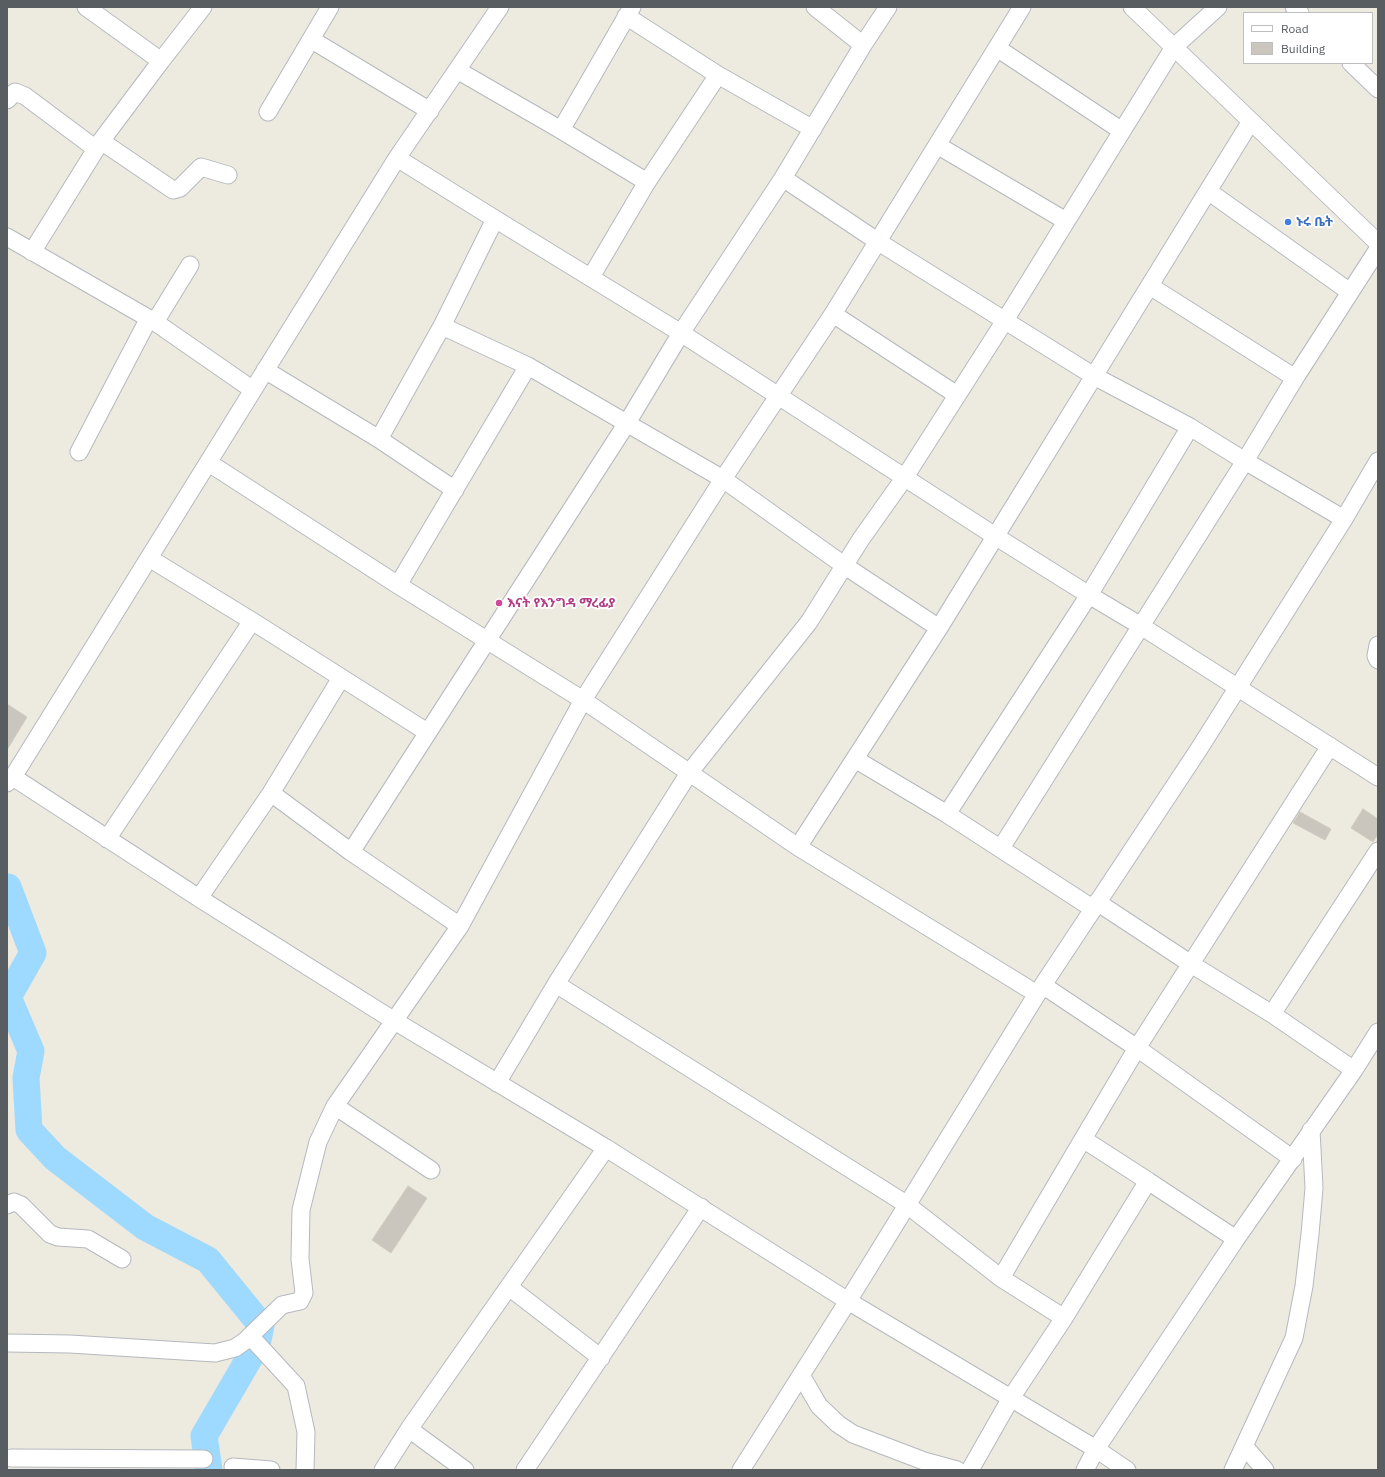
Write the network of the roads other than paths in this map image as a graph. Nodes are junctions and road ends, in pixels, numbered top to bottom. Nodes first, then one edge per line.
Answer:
1 (86, 7) edge
2 (203, 7) edge
3 (330, 7) edge
4 (500, 7) edge
5 (815, 7) edge
6 (888, 7) edge
7 (1022, 7) edge
8 (1132, 7) edge
9 (1218, 7) edge
10 (629, 11) edge
11 (312, 40) junction
12 (863, 45) junction
13 (1174, 47) junction
14 (997, 48) junction
15 (162, 61) junction
16 (1353, 64) edge
17 (457, 70) junction
18 (718, 75) junction
19 (1378, 89) edge
20 (7, 100) edge
21 (430, 111) junction
22 (268, 112) dead end
23 (1251, 121) junction
24 (813, 129) junction
25 (561, 130) junction
26 (1122, 131) junction
27 (98, 145) junction
28 (937, 145) junction
29 (397, 158) junction
30 (228, 175) dead end
31 (783, 178) junction
32 (647, 182) junction
33 (1208, 191) junction
34 (495, 219) junction
35 (1066, 221) junction
36 (7, 237) edge
37 (877, 241) junction
38 (1378, 243) edge
39 (1378, 249) edge
40 (32, 252) junction
41 (190, 265) dead end
42 (591, 277) junction
43 (1150, 286) junction
44 (1350, 292) junction
45 (833, 314) junction
46 (151, 321) junction
47 (1004, 322) junction
48 (442, 326) junction
49 (682, 333) junction
50 (528, 366) junction
51 (265, 370) junction
52 (1094, 376) junction
53 (1295, 378) junction
54 (253, 390) junction
55 (957, 395) junction
56 (778, 396) junction
57 (627, 423) junction
58 (1190, 427) junction
59 (378, 439) junction
60 (79, 452) dead end
61 (1245, 461) junction
62 (1378, 461) edge
63 (209, 463) junction
64 (905, 477) junction
65 (723, 479) junction
66 (455, 490) junction
67 (1344, 519) junction
68 (995, 536) junction
69 (149, 558) junction
70 (845, 566) junction
71 (398, 585) junction
72 (1089, 595) junction
73 (252, 621) junction
74 (1141, 626) junction
75 (939, 628) junction
76 (487, 640) junction
77 (1378, 645) edge
78 (1378, 660) edge
79 (341, 678) junction
80 (1237, 688) junction
81 (583, 700) junction
82 (427, 732) junction
83 (1330, 746) junction
84 (854, 759) junction
85 (688, 773) junction
86 (1378, 777) edge
87 (10, 780) edge
88 (271, 793) junction
89 (947, 814) junction
90 (108, 839) junction
91 (798, 847) junction
92 (1001, 848) junction
93 (1378, 850) edge
94 (351, 852) junction
95 (199, 898) junction
96 (1094, 905) junction
97 (460, 926) junction
98 (1191, 964) junction
99 (556, 984) junction
100 (1040, 990) junction
101 (1272, 1014) junction
102 (393, 1020) junction
103 (1378, 1032) edge
104 (1137, 1048) junction
105 (1354, 1070) junction
106 (497, 1083) junction
107 (335, 1106) junction
108 (1311, 1130) junction
109 (1083, 1139) junction
110 (606, 1148) junction
111 (1293, 1159) junction
112 (432, 1170) dead end
113 (1148, 1181) junction
114 (906, 1204) junction
115 (7, 1205) edge
116 (701, 1207) junction
117 (1236, 1239) junction
118 (122, 1259) dead end
119 (1001, 1278) junction
120 (509, 1287) junction
121 (848, 1301) junction
122 (1064, 1318) junction
123 (250, 1336) junction
124 (7, 1343) edge
125 (601, 1358) junction
126 (801, 1375) junction
127 (1010, 1398) junction
128 (409, 1429) junction
129 (1245, 1447) junction
130 (1096, 1450) junction
131 (204, 1459) dead end
132 (13, 1460) edge
133 (233, 1467) dead end
134 (271, 1470) edge
135 (305, 1470) edge
136 (383, 1470) edge
137 (465, 1470) edge
138 (525, 1470) edge
139 (741, 1470) edge
140 (957, 1470) edge
141 (970, 1470) edge
142 (1085, 1470) edge
143 (1127, 1470) edge
144 (1233, 1470) edge
145 (1265, 1470) edge

1 - 15 street
2 - 15 street
3 - 11 street
4 - 17 street
5 - 12 street
6 - 12 street
7 - 14 street
8 - 13 street
9 - 13 street
10 - 18 street
10 - 25 street
11 - 21 street
11 - 22 street
12 - 24 street
13 - 23 street
13 - 26 street
14 - 26 street
14 - 28 street
15 - 27 street
16 - 19 street
17 - 21 street
17 - 25 street
18 - 24 street
18 - 32 street
20 - 27 street
21 - 29 street
23 - 33 street
23 - 38 street
24 - 31 street
25 - 32 street
26 - 35 street
27 - 30 street
27 - 40 street
28 - 35 street
28 - 37 street
29 - 34 street
29 - 51 street
31 - 37 street
31 - 49 street
32 - 42 street
33 - 43 street
33 - 44 street
34 - 42 street
34 - 48 street
35 - 47 street
36 - 40 street
37 - 45 street
37 - 47 street
39 - 44 street
40 - 46 street
41 - 46 street
42 - 49 street
43 - 52 street
43 - 53 street
44 - 53 street
45 - 55 street
45 - 56 street
46 - 54 street
46 - 60 street
47 - 52 street
47 - 55 street
48 - 50 street
48 - 59 street
49 - 56 street
49 - 57 street
50 - 57 street
50 - 66 street
51 - 54 street
51 - 59 street
52 - 58 street
52 - 68 street
53 - 61 street
54 - 63 street
55 - 64 street
56 - 64 street
56 - 65 street
57 - 65 street
57 - 76 street
58 - 61 street
58 - 72 street
59 - 66 street
61 - 67 street
61 - 74 street
62 - 67 street
63 - 69 street
63 - 71 street
64 - 68 street
64 - 70 street
65 - 70 street
65 - 81 street
66 - 71 street
67 - 80 street
68 - 72 street
68 - 75 street
69 - 73 street
69 - 87 street
70 - 75 street
70 - 85 street
71 - 76 street
72 - 74 street
72 - 89 street
73 - 79 street
73 - 90 street
74 - 80 street
74 - 92 street
75 - 84 street
76 - 81 street
76 - 82 street
77 - 78 street
79 - 82 street
79 - 88 street
80 - 83 street
80 - 96 street
81 - 85 street
81 - 97 street
82 - 94 street
83 - 86 street
83 - 98 street
84 - 89 street
84 - 91 street
85 - 91 street
85 - 99 street
87 - 90 street
88 - 94 street
88 - 95 street
89 - 92 street
90 - 95 street
91 - 100 street
92 - 96 street
93 - 101 street
94 - 97 street
95 - 102 street
96 - 98 street
96 - 100 street
97 - 102 street
98 - 101 street
98 - 104 street
99 - 106 street
99 - 114 street
100 - 104 street
100 - 114 street
101 - 105 street
102 - 106 street
102 - 107 street
103 - 105 street
104 - 109 street
104 - 111 street
105 - 108 street
106 - 110 street
107 - 112 street
107 - 123 street
108 - 111 street
108 - 129 street
109 - 113 street
109 - 119 street
110 - 116 street
110 - 120 street
111 - 117 street
113 - 117 street
113 - 122 street
114 - 119 street
114 - 121 street
115 - 118 street
116 - 121 street
116 - 125 street
117 - 130 street
119 - 122 street
120 - 125 street
120 - 128 street
121 - 126 street
121 - 127 street
122 - 127 street
123 - 124 street
123 - 135 street
125 - 138 street
126 - 139 street
126 - 140 street
127 - 130 street
127 - 141 street
128 - 136 street
128 - 137 street
129 - 144 street
129 - 145 street
130 - 142 street
130 - 143 street
131 - 132 street
133 - 134 street

